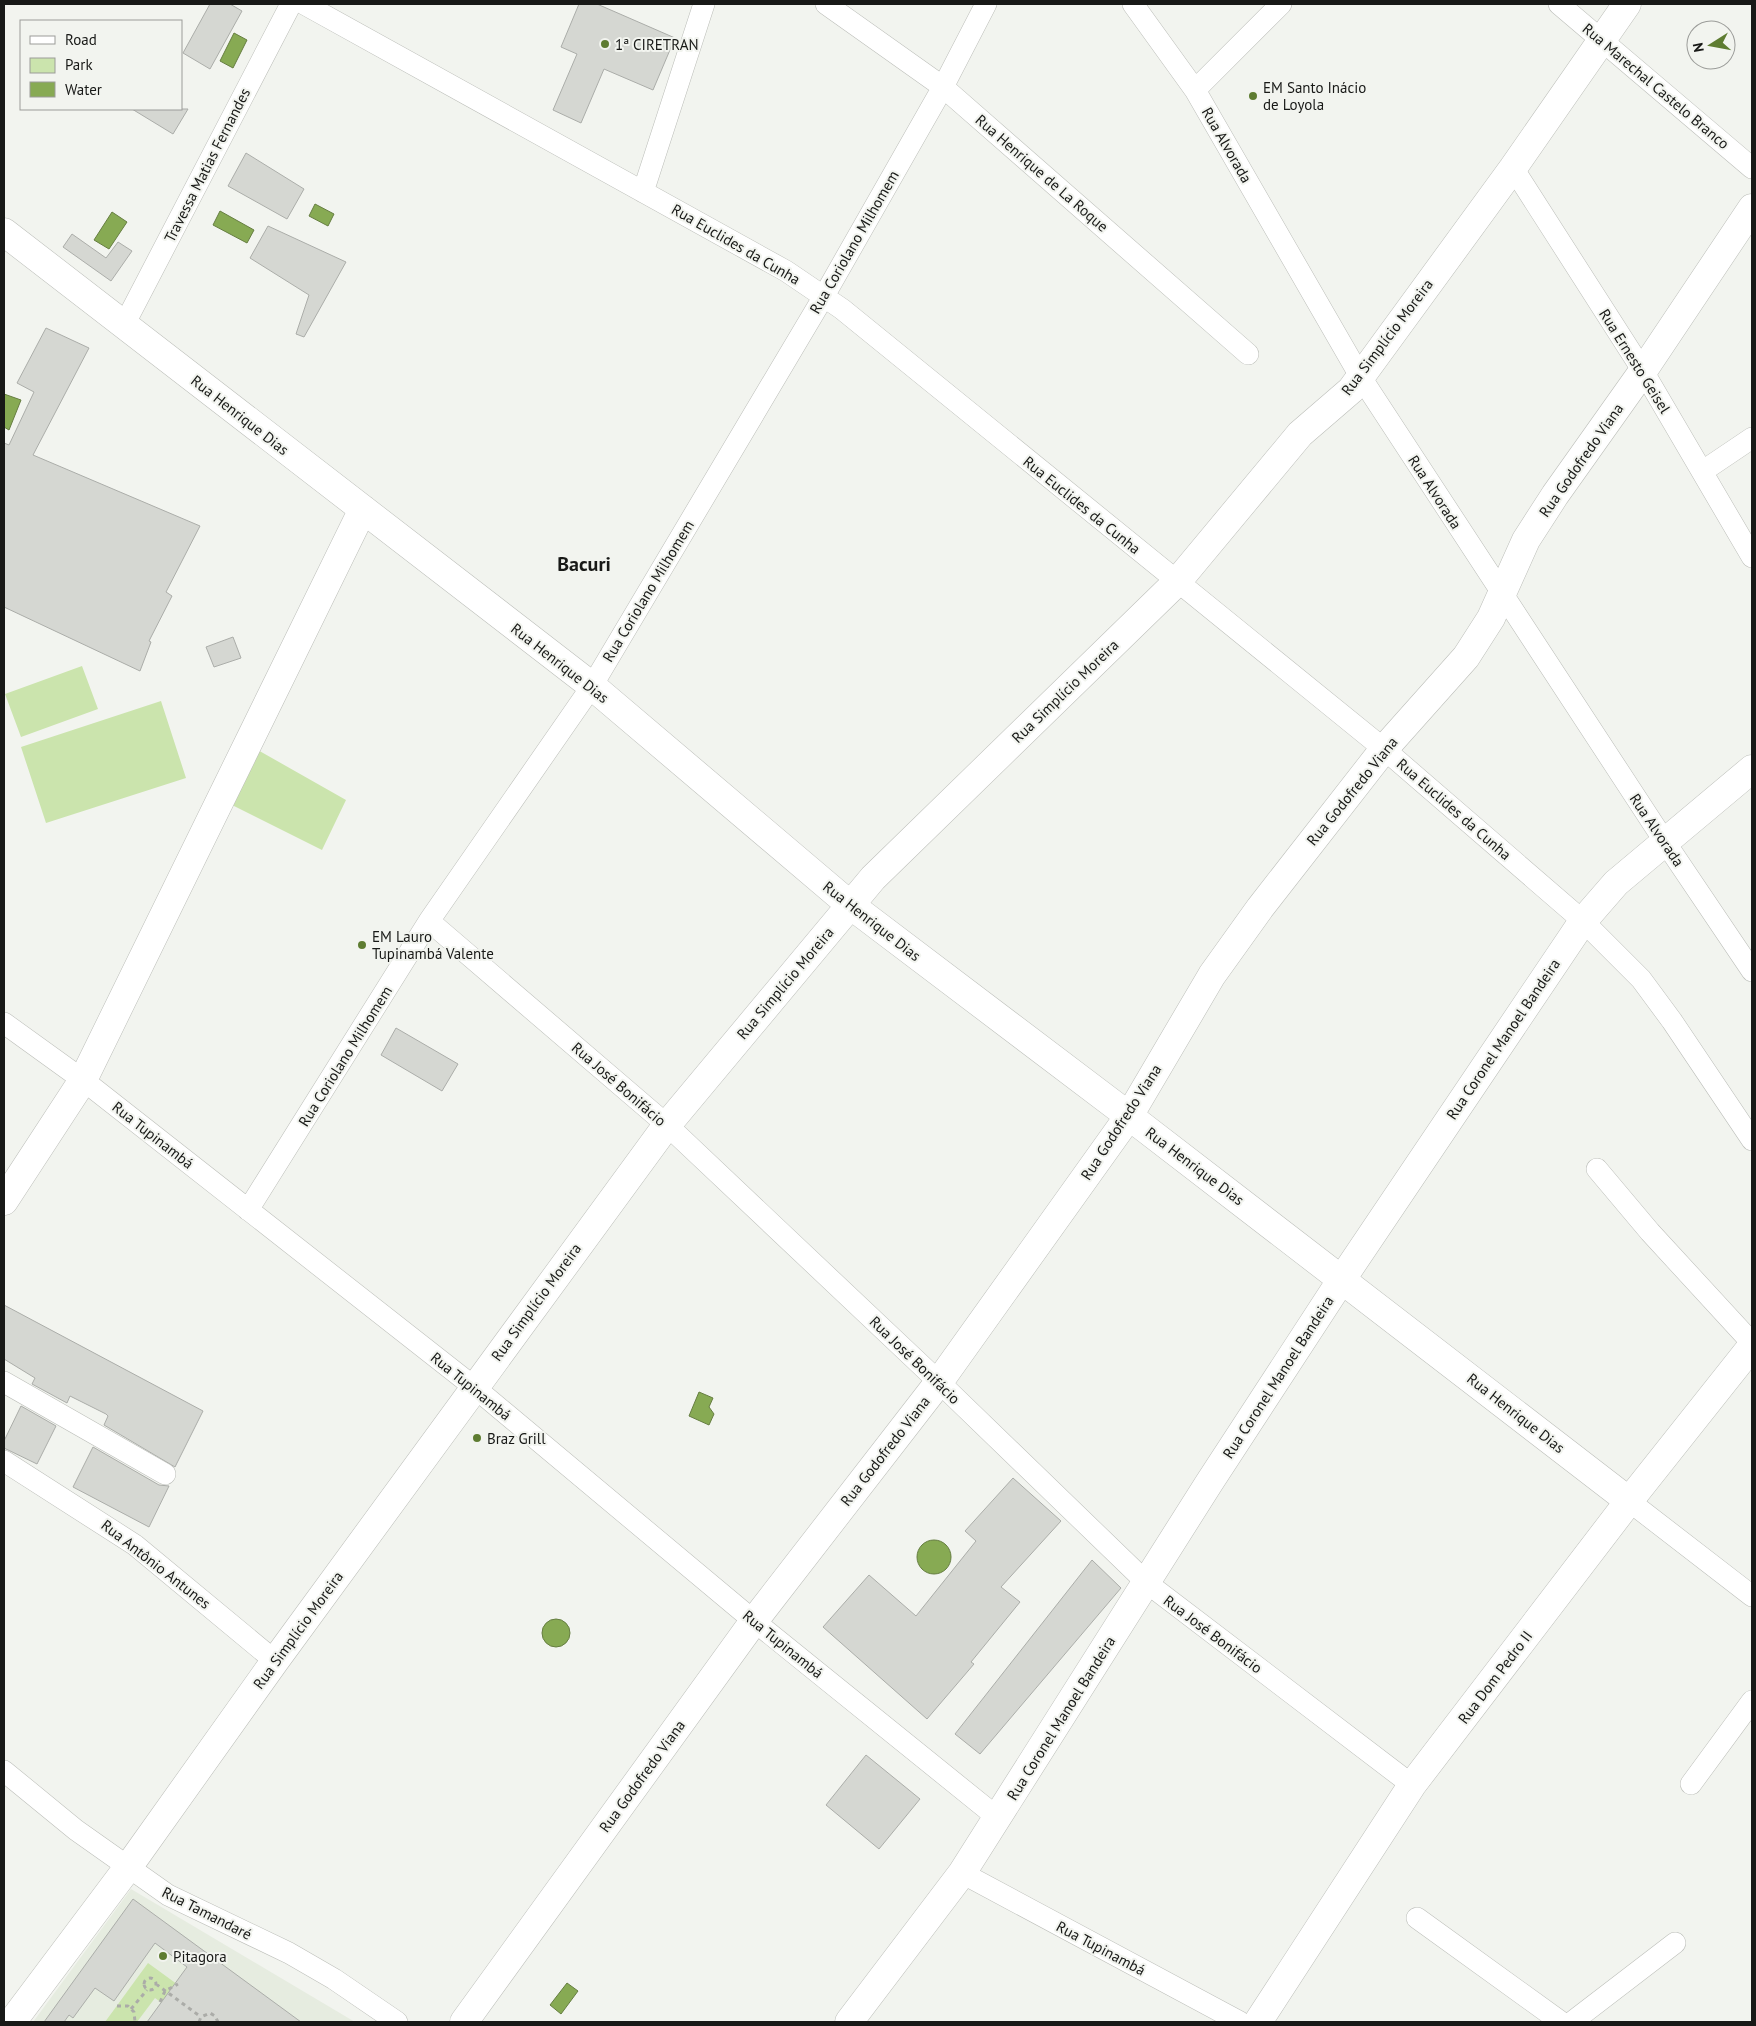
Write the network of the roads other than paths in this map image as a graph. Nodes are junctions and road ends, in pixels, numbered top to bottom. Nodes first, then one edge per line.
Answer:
1 (291, 4) edge
2 (304, 4) edge
3 (704, 4) edge
4 (826, 4) edge
5 (986, 4) edge
6 (1133, 4) edge
7 (1281, 4) edge
8 (1559, 4) edge
9 (1627, 4) edge
10 (1602, 40) junction
11 (943, 87) junction
12 (1195, 90) junction
13 (1513, 168) junction
14 (1752, 168) edge
15 (643, 192) junction
16 (1752, 208) edge
17 (4, 232) edge
18 (824, 296) junction
19 (124, 325) junction
20 (1248, 354) dead end
21 (1643, 371) junction
22 (1355, 383) junction
23 (1752, 438) edge
24 (1703, 471) junction
25 (363, 509) junction
26 (1752, 557) edge
27 (1177, 582) junction
28 (1496, 606) junction
29 (592, 686) junction
30 (1384, 749) junction
31 (1752, 769) edge
32 (1658, 848) junction
33 (849, 904) junction
34 (1583, 920) junction
35 (429, 921) junction
36 (1752, 971) edge
37 (4, 1023) edge
38 (83, 1080) junction
39 (1129, 1116) junction
40 (667, 1125) junction
41 (1752, 1140) edge
42 (1597, 1169) dead end
43 (4, 1201) edge
44 (248, 1210) junction
45 (1342, 1279) junction
46 (1752, 1345) edge
47 (4, 1382) edge
48 (939, 1382) junction
49 (474, 1387) junction
50 (4, 1461) edge
51 (165, 1474) dead end
52 (1629, 1501) junction
53 (1147, 1584) junction
54 (1752, 1596) edge
55 (754, 1621) junction
56 (275, 1661) junction
57 (1752, 1701) edge
58 (4, 1771) edge
59 (1691, 1784) dead end
60 (1412, 1785) junction
61 (998, 1818) junction
62 (129, 1866) junction
63 (962, 1873) junction
64 (1417, 1918) dead end
65 (1675, 1943) dead end
66 (12, 2022) edge
67 (397, 2022) edge
68 (464, 2022) edge
69 (849, 2022) edge
70 (1240, 2022) edge
71 (1258, 2022) edge
72 (1561, 2022) edge
73 (1572, 2022) edge

1 - 19 street, Travessa Matias Fernandes
2 - 15 street, Rua Euclides da Cunha
3 - 15 street
4 - 11 street, Rua Henrique de La Roque
5 - 11 street, Rua Coriolano Milhomem
6 - 12 street, Rua Alvorada
7 - 12 street
8 - 10 street, Rua Marechal Castelo Branco
9 - 10 street, Rua Simplício Moreira
10 - 13 street, Rua Simplício Moreira
10 - 14 street, Rua Marechal Castelo Branco
11 - 18 street, Rua Coriolano Milhomem
11 - 20 street, Rua Henrique de La Roque
12 - 22 street, Rua Alvorada
13 - 21 street, Rua Ernesto Geisel
13 - 22 street, Rua Simplício Moreira
15 - 18 street, Rua Euclides da Cunha
16 - 21 street, Rua Godofredo Viana
17 - 19 street, Rua Henrique Dias
18 - 27 street, Rua Euclides da Cunha
18 - 29 street, Rua Coriolano Milhomem
19 - 25 street, Rua Henrique Dias
21 - 24 street, Rua Ernesto Geisel
21 - 28 street, Rua Godofredo Viana
22 - 27 street, Rua Simplício Moreira
22 - 28 street, Rua Alvorada
23 - 24 street
24 - 26 street, Rua Ernesto Geisel
25 - 29 street, Rua Henrique Dias
25 - 38 street
27 - 30 street, Rua Euclides da Cunha
27 - 33 street, Rua Simplício Moreira
28 - 30 street, Rua Godofredo Viana
28 - 32 street, Rua Alvorada
29 - 33 street, Rua Henrique Dias
29 - 35 street, Rua Coriolano Milhomem
30 - 34 street, Rua Euclides da Cunha
30 - 39 street, Rua Godofredo Viana
31 - 32 street, Rua Coronel Manoel Bandeira
32 - 34 street, Rua Coronel Manoel Bandeira
32 - 36 street, Rua Alvorada
33 - 39 street, Rua Henrique Dias
33 - 40 street, Rua Simplício Moreira
34 - 41 street, Rua Euclides da Cunha
34 - 45 street, Rua Coronel Manoel Bandeira
35 - 40 street, Rua José Bonifácio
35 - 44 street, Rua Coriolano Milhomem
37 - 38 street, Rua Tupinambá
38 - 43 street
38 - 44 street, Rua Tupinambá
39 - 45 street, Rua Henrique Dias
39 - 48 street, Rua Godofredo Viana
40 - 48 street, Rua José Bonifácio
40 - 49 street, Rua Simplício Moreira
42 - 46 street
44 - 49 street, Rua Tupinambá
45 - 52 street, Rua Henrique Dias
45 - 53 street, Rua Coronel Manoel Bandeira
46 - 52 street, Rua Dom Pedro II
47 - 51 street
48 - 53 street, Rua José Bonifácio
48 - 55 street, Rua Godofredo Viana
49 - 55 street, Rua Tupinambá
49 - 56 street, Rua Simplício Moreira
50 - 56 street, Rua Antônio Antunes
52 - 54 street, Rua Henrique Dias
52 - 60 street, Rua Dom Pedro II
53 - 60 street, Rua José Bonifácio
53 - 61 street, Rua Coronel Manoel Bandeira
55 - 61 street, Rua Tupinambá
55 - 68 street, Rua Godofredo Viana
56 - 62 street, Rua Simplício Moreira
57 - 59 street
58 - 62 street, Rua Tamandaré
60 - 71 street, Rua Dom Pedro II
61 - 63 street, Rua Coronel Manoel Bandeira
62 - 66 street, Rua Simplício Moreira
62 - 67 street, Rua Tamandaré
63 - 69 street, Rua Coronel Manoel Bandeira
63 - 70 street, Rua Tupinambá
64 - 72 street
65 - 73 street

